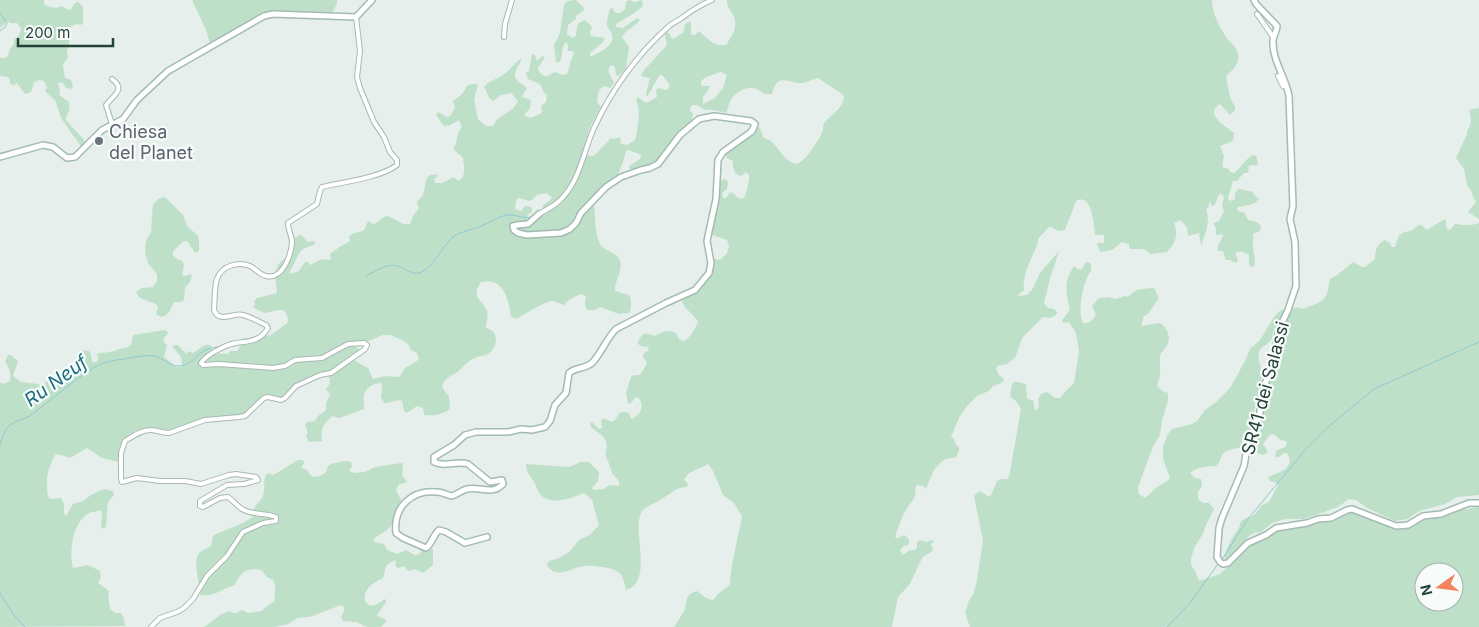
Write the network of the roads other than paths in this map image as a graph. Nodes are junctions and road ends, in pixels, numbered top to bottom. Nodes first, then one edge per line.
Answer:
1 (372, 0) edge
2 (512, 0) edge
3 (712, 0) edge
4 (1254, 0) edge
5 (1258, 14) dead end
6 (356, 17) junction
7 (504, 38) dead end
8 (1274, 38) junction
9 (1278, 76) dead end
10 (112, 79) dead end
11 (1288, 88) junction
12 (112, 124) junction
13 (0, 157) edge
14 (539, 214) joint
15 (1479, 503) edge
16 (487, 537) dead end
17 (150, 627) edge

1 - 6 street
2 - 7 street
3 - 14 street
4 - 8 street, SR41 dei Salassi
5 - 8 street
6 - 12 street
6 - 17 street
8 - 11 street, SR41 dei Salassi
9 - 11 street
10 - 12 street
11 - 15 street, SR41 dei Salassi
12 - 13 street
14 - 16 street

